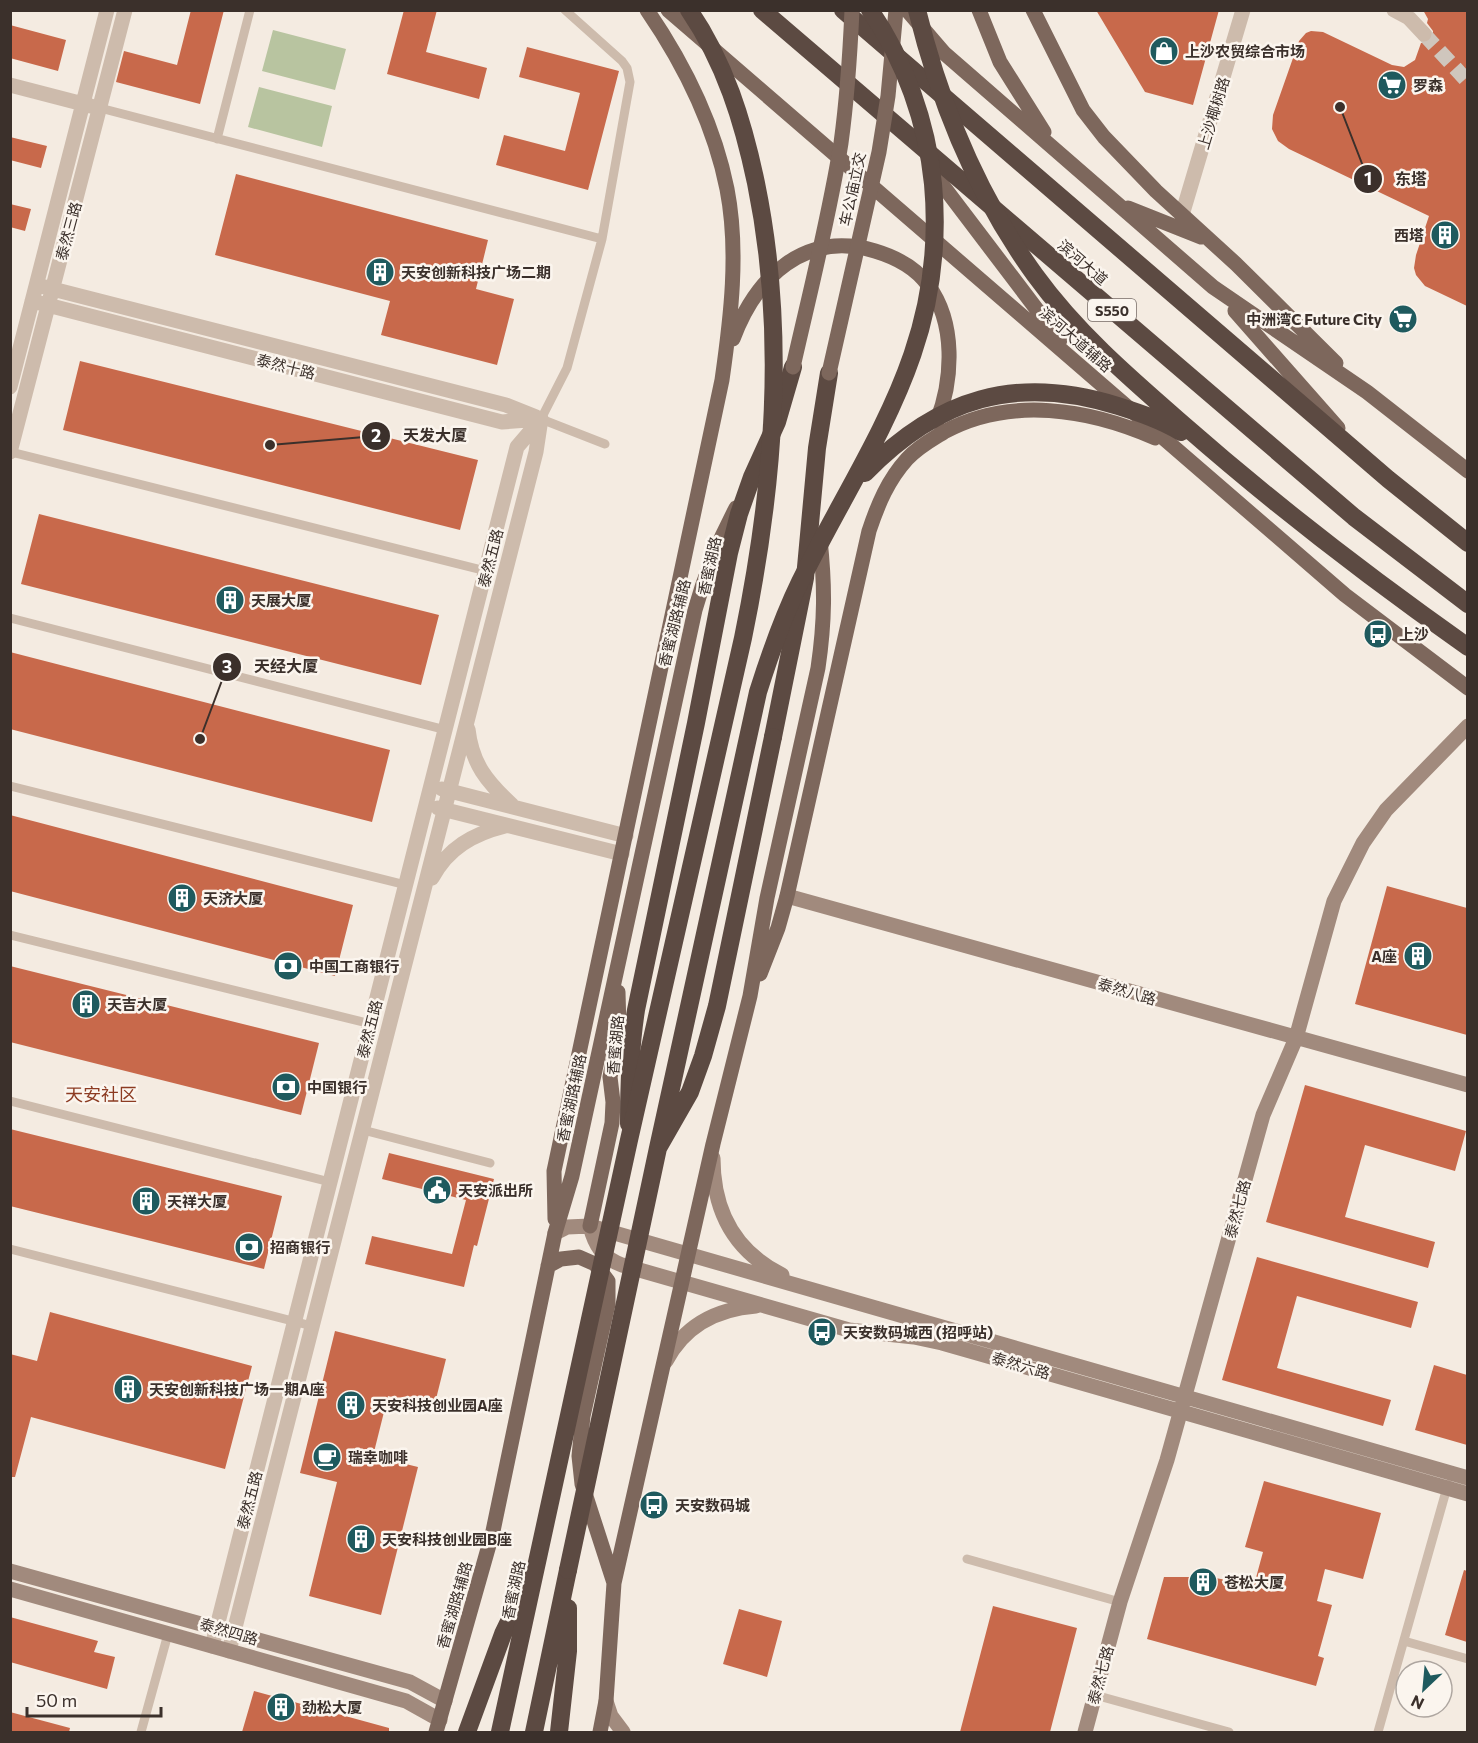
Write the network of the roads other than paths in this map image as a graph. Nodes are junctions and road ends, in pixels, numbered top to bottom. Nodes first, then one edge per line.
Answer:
1 (107, 10) edge
2 (125, 10) edge
3 (250, 10) edge
4 (565, 10) edge
5 (647, 10) edge
6 (668, 10) edge
7 (689, 10) edge
8 (762, 10) edge
9 (843, 10) edge
10 (852, 10) edge
11 (870, 10) edge
12 (896, 10) edge
13 (907, 10) edge
14 (916, 10) edge
15 (980, 10) edge
16 (1033, 10) edge
17 (1243, 10) edge
18 (1394, 10) edge
19 (1424, 34) tunnel mouth
20 (10, 85) edge
21 (83, 104) junction
22 (100, 108) junction
23 (898, 127) junction
24 (217, 139) junction
25 (1056, 149) junction
26 (1118, 204) junction
27 (1182, 215) junction
28 (602, 239) junction
29 (1212, 242) junction
30 (37, 285) junction
31 (1213, 287) junction
32 (53, 290) junction
33 (32, 302) junction
34 (48, 306) junction
35 (1078, 365) junction
36 (793, 367) joint
37 (829, 374) joint
38 (722, 380) junction
39 (10, 387) edge
40 (1366, 392) junction
41 (541, 419) junction
42 (926, 442) junction
43 (605, 444) dead end
44 (1171, 446) junction
45 (1208, 446) junction
46 (10, 452) edge
47 (1467, 471) edge
48 (752, 477) junction
49 (814, 478) junction
50 (1388, 479) junction
51 (851, 488) junction
52 (1467, 543) edge
53 (486, 571) junction
54 (1467, 604) edge
55 (10, 618) edge
56 (1467, 647) edge
57 (1467, 688) edge
58 (467, 724) junction
59 (1467, 726) edge
60 (446, 730) junction
61 (10, 786) edge
62 (431, 786) junction
63 (450, 791) junction
64 (426, 805) junction
65 (514, 807) junction
66 (445, 810) junction
67 (507, 825) junction
68 (626, 836) junction
69 (622, 854) junction
70 (406, 885) junction
71 (424, 891) junction
72 (787, 896) junction
73 (10, 935) edge
74 (617, 968) junction
75 (750, 996) junction
76 (371, 1024) junction
77 (1296, 1038) junction
78 (1467, 1085) edge
79 (10, 1101) edge
80 (363, 1130) junction
81 (629, 1140) junction
82 (713, 1144) junction
83 (658, 1148) junction
84 (490, 1163) dead end
85 (330, 1182) junction
86 (590, 1226) junction
87 (555, 1233) junction
88 (10, 1249) edge
89 (688, 1254) junction
90 (548, 1266) junction
91 (682, 1282) junction
92 (806, 1287) junction
93 (763, 1305) junction
94 (295, 1322) junction
95 (312, 1326) junction
96 (662, 1369) junction
97 (1183, 1404) junction
98 (1451, 1473) junction
99 (1467, 1478) edge
100 (1447, 1489) junction
101 (1467, 1494) edge
102 (967, 1559) dead end
103 (538, 1563) junction
104 (568, 1570) junction
105 (10, 1571) edge
106 (614, 1583) junction
107 (10, 1589) edge
108 (1120, 1602) junction
109 (217, 1628) junction
110 (233, 1633) junction
111 (168, 1634) junction
112 (1404, 1641) junction
113 (212, 1646) junction
114 (229, 1651) junction
115 (1467, 1659) edge
116 (1095, 1695) junction
117 (445, 1701) junction
118 (606, 1701) junction
119 (438, 1726) edge
120 (141, 1732) edge
121 (467, 1732) edge
122 (500, 1732) edge
123 (534, 1732) edge
124 (560, 1732) edge
125 (600, 1732) edge
126 (623, 1732) edge
127 (1084, 1732) edge
128 (1229, 1732) edge
129 (1378, 1732) edge

1 - 21 street, 泰然三路
2 - 22 street, 泰然三路
3 - 24 lane
4 - 28 lane, 泰然五路
5 - 38 main road
6 - 35 main road, 滨河大道辅路
7 - 81 highway, bridge
8 - 23 highway, 滨河大道 / S550
9 - 50 highway
10 - 36 main road, 车公庙立交, bridge
11 - 51 highway, bridge
12 - 37 main road, 车公庙立交, bridge
13 - 25 main road
14 - 45 highway, bridge
15 - 25 main road
16 - 27 main road
17 - 27 street, 上沙椰树路
18 - 19 street
20 - 21 street
21 - 22 street
21 - 30 street, 泰然三路
22 - 24 lane
22 - 32 street, 泰然三路
23 - 35 main road
23 - 54 highway, 滨河大道 / S550
24 - 28 lane
25 - 26 main road
26 - 29 main road
26 - 31 main road
27 - 29 main road
28 - 41 lane, 泰然五路
29 - 40 main road
30 - 32 street, 泰然十路
30 - 33 street, 泰然三路
31 - 40 main road
31 - 50 main road
32 - 34 street, 泰然三路
32 - 41 street, 泰然十路
33 - 34 street, 泰然十路
33 - 39 street, 泰然三路
34 - 41 street, 泰然十路
34 - 46 street, 泰然三路
35 - 44 main road, 滨河大道辅路
36 - 48 highway, 香蜜湖路
37 - 49 highway
38 - 42 main road
38 - 68 main road
40 - 47 main road
41 - 43 lane, 泰然十路
41 - 53 street, 泰然五路
41 - 58 street, 泰然五路
42 - 44 main road
42 - 72 main road
44 - 57 main road, 滨河大道辅路
45 - 51 highway, bridge
45 - 56 highway, bridge
46 - 53 lane
48 - 74 main road, 香蜜湖路辅路
48 - 81 highway, 香蜜湖路, bridge
49 - 75 main road
49 - 83 highway, bridge
50 - 52 highway
51 - 83 highway, bridge
53 - 60 street, 泰然五路
55 - 60 lane
58 - 63 street, 泰然五路
58 - 65 street
59 - 77 street, 泰然七路
60 - 62 street, 泰然五路
61 - 70 lane
62 - 63 street
62 - 64 street, 泰然五路
63 - 65 street
63 - 66 street, 泰然五路
64 - 66 street
64 - 70 street, 泰然五路
65 - 68 street
66 - 67 street
66 - 71 street, 泰然五路
67 - 69 street
67 - 71 street
68 - 69 main road
69 - 87 main road
70 - 76 street, 泰然五路
71 - 80 street, 泰然五路
72 - 75 main road
72 - 77 street, 泰然八路
73 - 76 lane
74 - 86 main road
74 - 87 main road, 香蜜湖路辅路
75 - 82 main road
76 - 85 street, 泰然五路
77 - 78 street, 泰然八路
77 - 97 street, 泰然七路
79 - 85 lane
80 - 84 lane
80 - 95 street, 泰然五路
81 - 103 highway, 香蜜湖路, bridge
82 - 89 main road
82 - 92 street, 泰然六路
83 - 104 highway, bridge
85 - 94 street, 泰然五路
86 - 87 street, 泰然六路
86 - 89 street, 泰然六路
86 - 91 street, 泰然六路
87 - 90 main road, 香蜜湖路辅路
88 - 94 lane
89 - 91 main road
89 - 92 street, 泰然六路
90 - 106 main road
90 - 117 main road, 香蜜湖路辅路
91 - 93 street, 泰然六路
91 - 96 main road
92 - 97 street, 泰然六路
93 - 96 street
93 - 97 street, 泰然六路
94 - 95 lane
94 - 109 street, 泰然五路
95 - 110 street, 泰然五路
96 - 106 main road
97 - 98 street, 泰然六路
97 - 100 street, 泰然六路
97 - 108 street, 泰然七路
98 - 99 street, 泰然六路
98 - 100 lane
100 - 101 street, 泰然六路
100 - 112 lane
102 - 108 lane
103 - 121 highway, bridge
103 - 122 highway, 香蜜湖路, bridge
104 - 123 highway
104 - 124 highway
105 - 109 street, 泰然四路
106 - 118 main road
107 - 111 street, 泰然四路
108 - 116 street, 泰然七路
109 - 110 street, 泰然四路
109 - 113 street, 泰然五路
110 - 114 street, 泰然五路
110 - 117 street, 泰然四路
111 - 113 street, 泰然四路
111 - 120 lane
112 - 115 lane
112 - 129 lane
113 - 114 street, 泰然四路
114 - 119 street, 泰然四路
116 - 127 street, 泰然七路
116 - 128 lane
117 - 119 main road, 香蜜湖路辅路
118 - 125 main road
118 - 126 street

